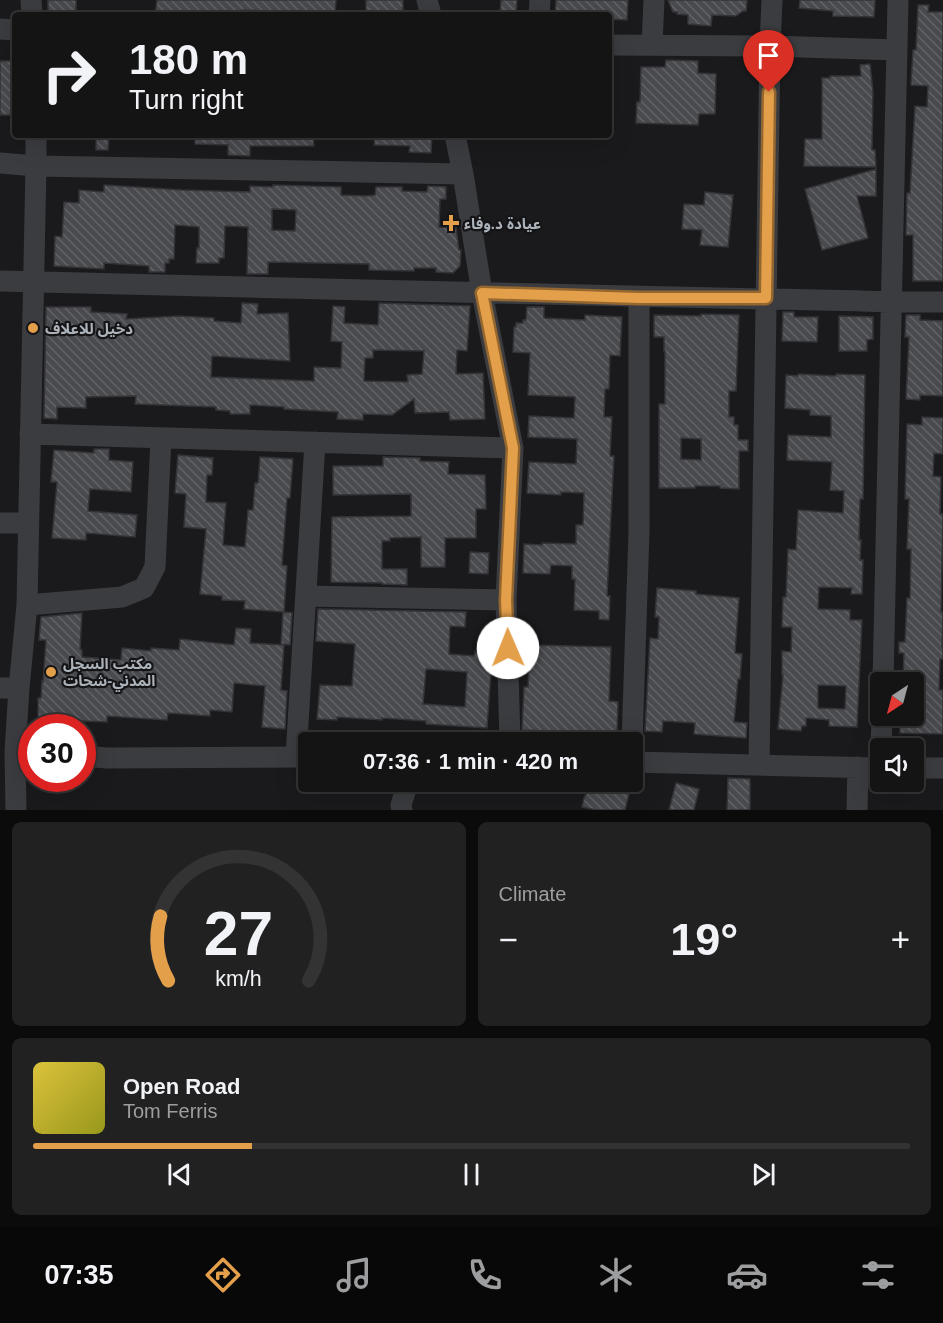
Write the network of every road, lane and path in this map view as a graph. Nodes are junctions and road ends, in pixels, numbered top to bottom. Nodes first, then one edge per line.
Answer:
1 (654, 0) edge
2 (772, 0) edge
3 (897, 0) edge
4 (612, 45) edge
5 (652, 45) junction
6 (770, 46) junction
7 (897, 50) junction
8 (36, 138) edge
9 (456, 138) edge
10 (0, 163) edge
11 (36, 166) junction
12 (463, 174) junction
13 (0, 281) edge
14 (34, 282) junction
15 (482, 293) junction
16 (639, 298) junction
17 (766, 298) junction
18 (943, 302) edge
19 (891, 303) junction
20 (30, 434) junction
21 (161, 438) junction
22 (315, 442) junction
23 (513, 448) junction
24 (0, 523) edge
25 (28, 523) junction
26 (306, 596) junction
27 (506, 600) junction
28 (27, 605) junction
29 (883, 672) edge
30 (9, 688) edge
31 (303, 732) edge
32 (510, 732) edge
33 (632, 732) edge
34 (15, 752) edge
35 (96, 757) edge
36 (298, 757) edge
37 (643, 762) edge
38 (759, 765) junction
39 (858, 767) junction
40 (870, 768) edge
41 (924, 768) edge
42 (943, 768) edge
43 (405, 792) edge
44 (15, 810) edge
45 (402, 810) edge
46 (857, 810) edge

1 - 5 street
2 - 6 street
3 - 7 street
4 - 5 street
5 - 6 street
6 - 7 street
6 - 17 street
7 - 19 street
8 - 11 street
9 - 12 street
10 - 11 street
11 - 12 street
11 - 14 street
12 - 15 street
13 - 14 street
14 - 15 street
14 - 20 street
15 - 16 street
15 - 23 street
16 - 17 street
16 - 33 street
17 - 19 street
17 - 38 street
18 - 19 street
19 - 29 street
20 - 21 street
20 - 25 street
21 - 22 street
21 - 28 street
22 - 23 street
22 - 26 street
23 - 27 street
24 - 25 street
25 - 28 street
26 - 27 street
26 - 31 street
27 - 32 street
28 - 30 street
30 - 34 street
34 - 44 street
35 - 36 street
37 - 38 street
38 - 39 street
39 - 40 street
39 - 46 street
41 - 42 street
43 - 45 street

